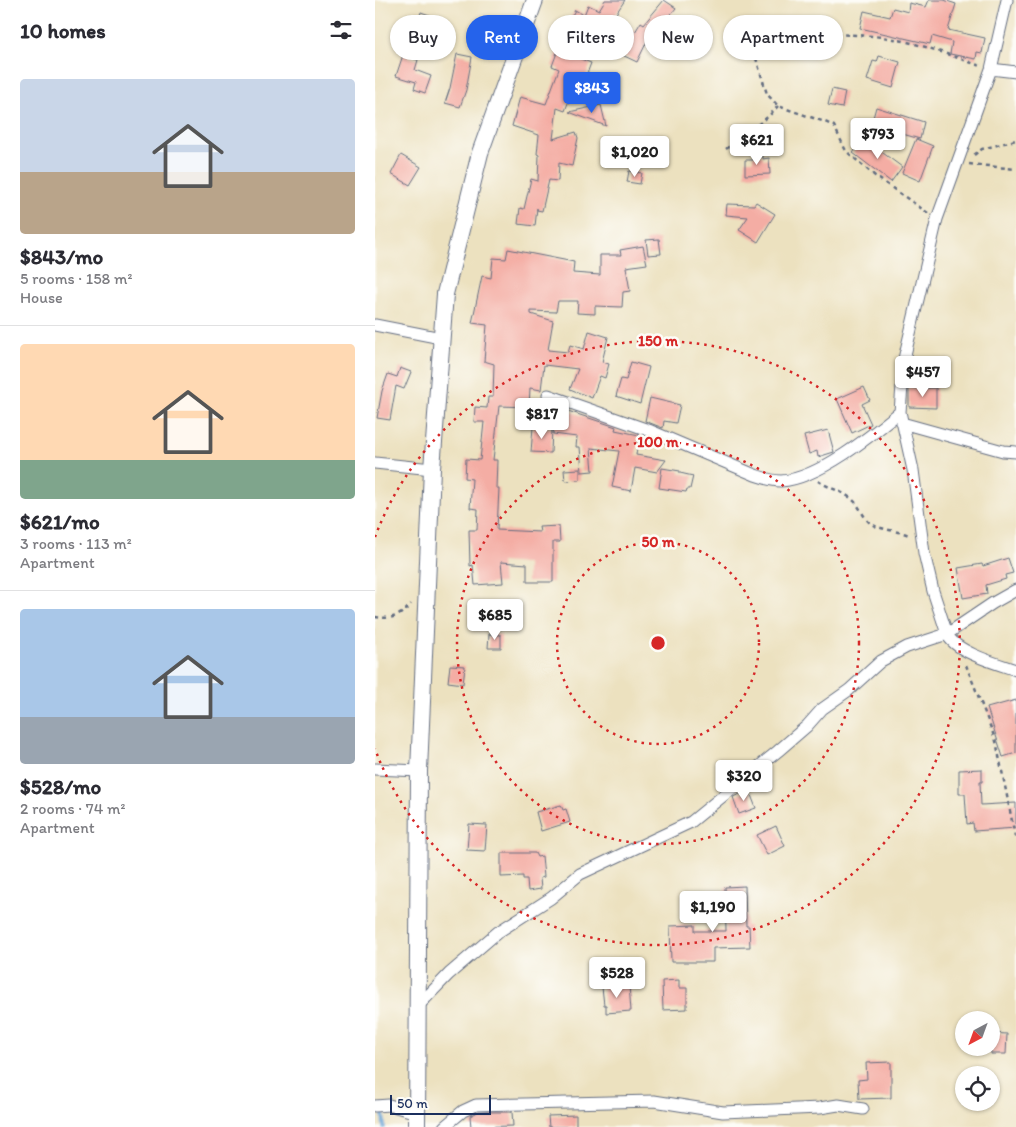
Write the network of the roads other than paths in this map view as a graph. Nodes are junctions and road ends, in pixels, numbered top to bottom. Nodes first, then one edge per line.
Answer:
1 (1007, 0) edge
2 (530, 2) edge
3 (991, 69) junction
4 (1016, 72) edge
5 (375, 325) edge
6 (441, 338) junction
7 (547, 395) dead end
8 (901, 418) junction
9 (1016, 452) edge
10 (375, 463) edge
11 (432, 470) junction
12 (1016, 590) edge
13 (947, 634) junction
14 (1016, 670) edge
15 (375, 769) edge
16 (419, 772) junction
17 (419, 1005) junction
18 (375, 1106) edge
19 (863, 1109) dead end
20 (417, 1120) edge
21 (444, 1127) edge

1 - 3 street
2 - 6 main road
3 - 4 street
3 - 8 street
5 - 6 street
6 - 11 main road
7 - 8 street
8 - 9 street
8 - 13 street
10 - 11 street
11 - 16 main road
12 - 13 street
13 - 14 street
13 - 17 street
15 - 16 street
16 - 17 main road
17 - 20 main road
18 - 20 street
19 - 21 street

